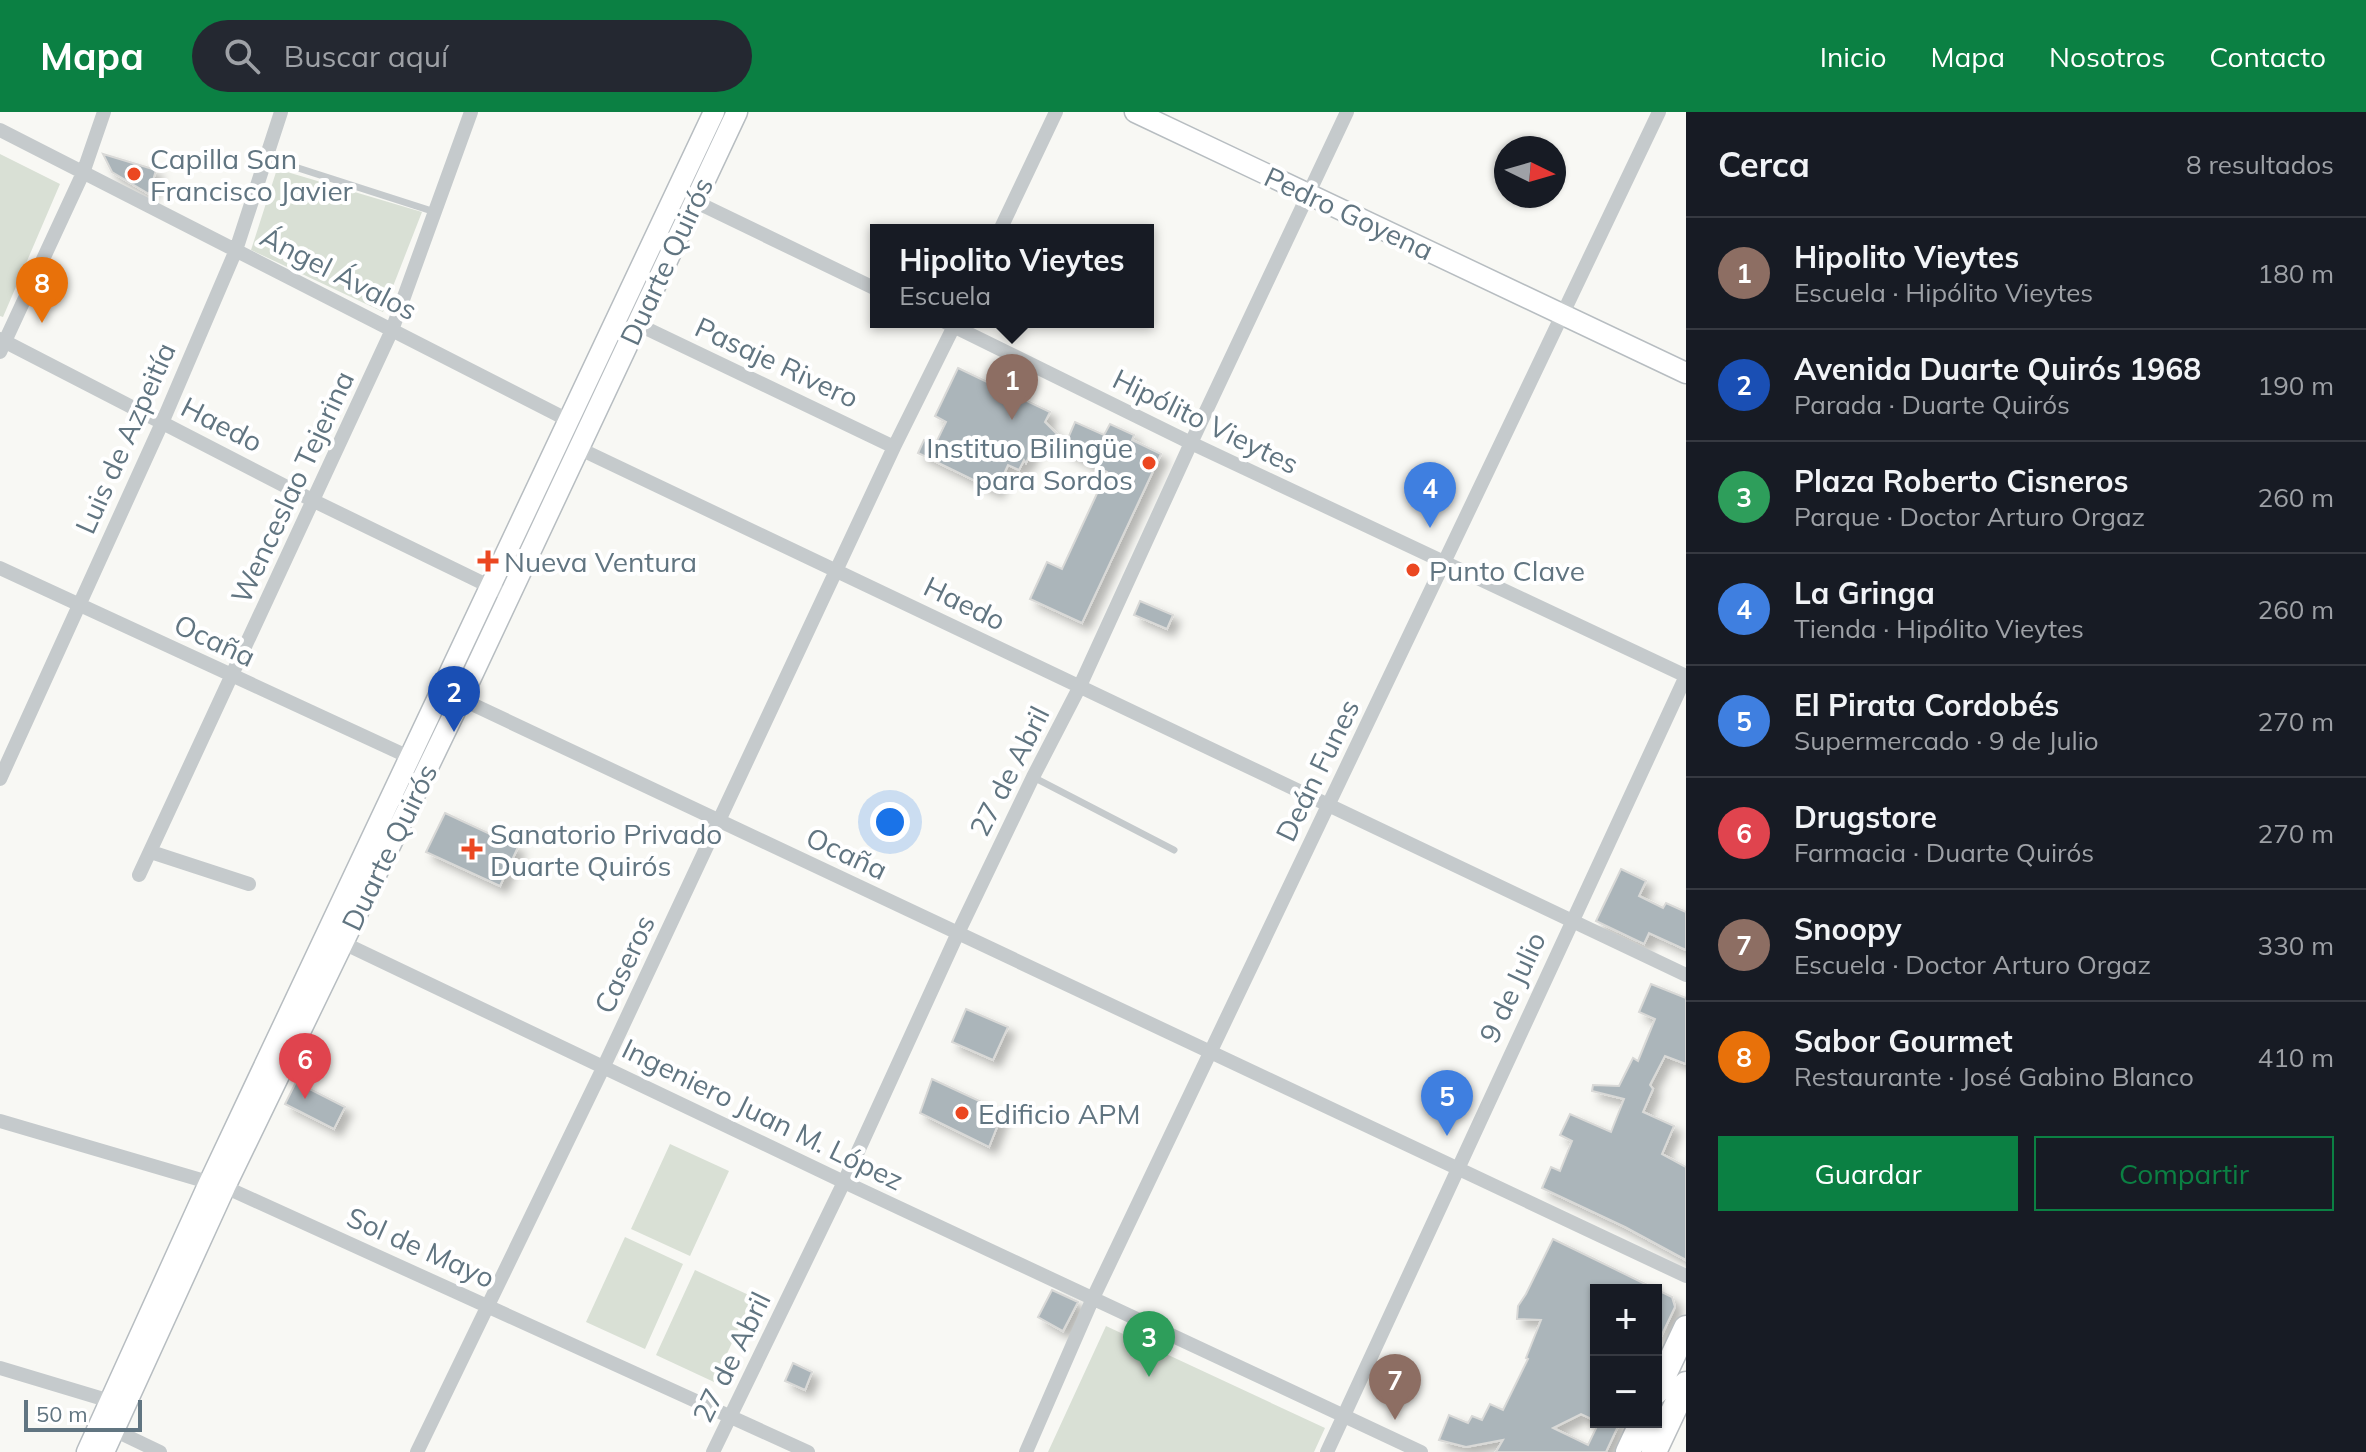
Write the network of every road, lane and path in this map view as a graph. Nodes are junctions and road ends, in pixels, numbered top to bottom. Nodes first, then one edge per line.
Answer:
1 (104, 112) edge
2 (281, 112) edge
3 (471, 112) edge
4 (714, 112) edge
5 (737, 112) edge
6 (1056, 112) edge
7 (1135, 112) edge
8 (1347, 112) edge
9 (1659, 112) edge
10 (0, 130) edge
11 (295, 167) dead end
12 (83, 173) junction
13 (1308, 194) junction
14 (673, 198) junction
15 (694, 201) junction
16 (435, 212) junction
17 (1003, 224) edge
18 (236, 250) junction
19 (870, 286) edge
20 (1563, 314) junction
21 (637, 324) junction
22 (950, 328) edge
23 (962, 328) edge
24 (392, 330) junction
25 (2, 344) edge
26 (1686, 373) edge
27 (568, 420) junction
28 (162, 423) junction
29 (1191, 443) junction
30 (894, 447) junction
31 (578, 448) junction
32 (314, 501) junction
33 (1445, 564) junction
34 (0, 568) edge
35 (839, 571) junction
36 (499, 591) junction
37 (77, 604) junction
38 (1686, 676) edge
39 (233, 677) junction
40 (1079, 688) junction
41 (461, 699) junction
42 (409, 757) junction
43 (1033, 777) junction
44 (0, 779) edge
45 (1330, 804) junction
46 (720, 822) junction
47 (1174, 850) dead end
48 (151, 852) junction
49 (139, 875) dead end
50 (249, 884) dead end
51 (1571, 922) junction
52 (957, 935) junction
53 (334, 938) junction
54 (1686, 975) edge
55 (1211, 1053) junction
56 (604, 1066) junction
57 (0, 1121) edge
58 (1456, 1169) junction
59 (844, 1182) junction
60 (217, 1185) junction
61 (1686, 1276) edge
62 (1093, 1298) junction
63 (486, 1305) junction
64 (1686, 1328) edge
65 (0, 1368) edge
66 (1662, 1379) edge
67 (1686, 1384) edge
68 (110, 1401) junction
69 (1343, 1415) junction
70 (731, 1416) junction
71 (1639, 1428) edge
72 (114, 1430) junction
73 (87, 1452) edge
74 (104, 1452) edge
75 (160, 1452) edge
76 (417, 1452) edge
77 (713, 1452) edge
78 (808, 1452) edge
79 (1026, 1452) edge
80 (1327, 1452) edge
81 (1421, 1452) edge
82 (1628, 1452) edge
83 (1654, 1452) edge

1 - 12 street
2 - 18 street, Luis de Azpeitía
3 - 16 street, Wenceslao Tejerina
4 - 14 main road, Duarte Quirós
5 - 15 main road, Duarte Quirós
6 - 17 street
7 - 13 main road, Pedro Goyena
8 - 13 street, 27 de Abril
9 - 20 street, Deán Funes
10 - 12 street, Ángel Ávalos
11 - 16 lane
12 - 18 street, Ángel Ávalos
12 - 25 street
13 - 20 main road, Pedro Goyena
13 - 29 street, 27 de Abril
14 - 15 street
14 - 27 main road, Duarte Quirós
15 - 19 street
15 - 21 main road, Duarte Quirós
16 - 24 street, Wenceslao Tejerina
18 - 24 street, Ángel Ávalos
18 - 28 street, Luis de Azpeitía
20 - 26 main road, Pedro Goyena
20 - 33 street, Deán Funes
21 - 30 street, Pasaje Rivero
21 - 31 main road, Duarte Quirós
22 - 30 street, Caseros
23 - 29 street, Hipólito Vieytes
24 - 27 street, Ángel Ávalos
24 - 32 street, Wenceslao Tejerina
25 - 28 street, Haedo
27 - 36 main road, Duarte Quirós
28 - 32 street, Haedo
28 - 37 street, Luis de Azpeitía
29 - 33 street, Hipólito Vieytes
29 - 40 street, 27 de Abril
30 - 35 street, Caseros
31 - 35 street, Haedo
31 - 36 main road, Duarte Quirós
32 - 36 street, Haedo
32 - 39 street, Wenceslao Tejerina
33 - 38 street, Hipólito Vieytes
33 - 45 street, Deán Funes
34 - 37 street, Ocaña
35 - 40 street, Haedo
35 - 46 street, Caseros
36 - 41 main road, Duarte Quirós
36 - 42 main road, Duarte Quirós
37 - 39 street, Ocaña
37 - 44 street, Luis de Azpeitía
38 - 51 street, 9 de Julio
39 - 42 street, Ocaña
39 - 48 street, Wenceslao Tejerina
40 - 43 street, 27 de Abril
40 - 45 street, Haedo
41 - 46 street, Ocaña
41 - 53 main road, Duarte Quirós
42 - 53 main road, Duarte Quirós
43 - 47 lane
43 - 52 street, 27 de Abril
45 - 51 street, Haedo
45 - 55 street, Deán Funes
46 - 52 street, Ocaña
46 - 56 street, Caseros
48 - 49 street, Wenceslao Tejerina
48 - 50 street
51 - 54 street, Haedo
51 - 58 street, 9 de Julio
52 - 55 street, Ocaña
52 - 59 street, 27 de Abril
53 - 56 street, Ingeniero Juan M. López
53 - 60 main road, Duarte Quirós
55 - 58 street, Ocaña
55 - 62 street, Deán Funes
56 - 59 street, Ingeniero Juan M. López
56 - 63 street, Caseros
57 - 60 street, Sol de Mayo
58 - 61 street, Ocaña
58 - 69 street, 9 de Julio
59 - 62 street, Ingeniero Juan M. López
59 - 70 street, 27 de Abril
60 - 63 street, Sol de Mayo
60 - 68 main road, Duarte Quirós
60 - 72 main road, Duarte Quirós
62 - 69 street, Ingeniero Juan M. López
62 - 79 street, Deán Funes
63 - 70 street, Sol de Mayo
63 - 76 street, Caseros
64 - 66 main road
65 - 68 street
67 - 83 main road
68 - 73 main road, Duarte Quirós
69 - 80 street, 9 de Julio
69 - 81 street, Ingeniero Juan M. López
70 - 77 street, 27 de Abril
70 - 78 street, Sol de Mayo
71 - 82 main road
72 - 74 main road, Duarte Quirós
72 - 75 street

